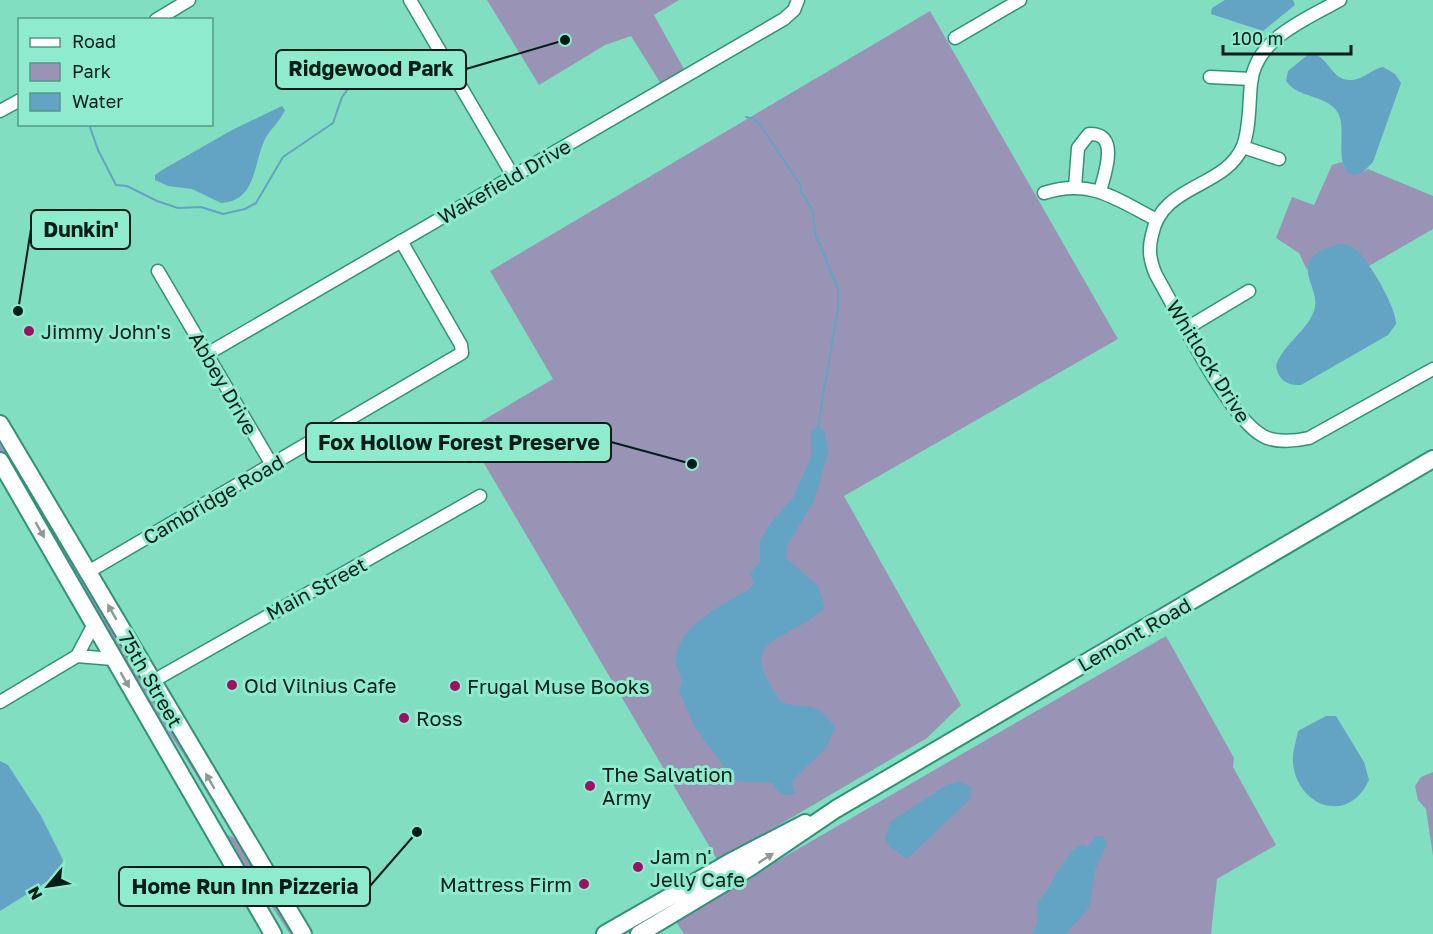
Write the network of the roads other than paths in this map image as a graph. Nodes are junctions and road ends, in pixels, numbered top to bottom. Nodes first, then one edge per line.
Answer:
1 (189, 0) edge
2 (411, 0) edge
3 (1020, 0) edge
4 (1340, 0) edge
5 (798, 2) edge
6 (159, 18) edge
7 (955, 38) dead end
8 (1210, 77) dead end
9 (1251, 79) junction
10 (18, 101) edge
11 (0, 111) edge
12 (1243, 147) junction
13 (1279, 159) dead end
14 (513, 176) junction
15 (1075, 187) junction
16 (1100, 191) junction
17 (1044, 193) dead end
18 (1155, 219) junction
19 (400, 242) junction
20 (158, 271) dead end
21 (1249, 291) dead end
22 (1187, 328) junction
23 (207, 354) junction
24 (1433, 369) edge
25 (0, 424) edge
26 (1433, 459) edge
27 (0, 460) edge
28 (272, 465) junction
29 (5, 482) edge
30 (480, 496) dead end
31 (88, 572) junction
32 (94, 624) junction
33 (77, 656) junction
34 (113, 659) junction
35 (153, 681) junction
36 (0, 702) edge
37 (836, 809) junction
38 (205, 817) junction
39 (241, 831) junction
40 (273, 934) edge
41 (303, 934) edge
42 (605, 934) edge
43 (639, 934) edge

1 - 6 street
2 - 14 street
3 - 7 street
4 - 9 street
5 - 14 street, Wakefield Drive
8 - 9 street
9 - 12 street
10 - 11 street
12 - 13 street
12 - 18 street
14 - 19 street, Wakefield Drive
15 - 16 street
15 - 16 street
15 - 17 street
16 - 18 street
18 - 22 street, Whitlock Drive
19 - 23 street, Wakefield Drive
19 - 28 street, Cambridge Road
20 - 23 street, Abbey Drive
21 - 22 street
22 - 24 street, Whitlock Drive
23 - 28 street, Abbey Drive
25 - 31 main road, 75th Street
26 - 37 main road, Lemont Road
27 - 29 main road, 75th Street
28 - 31 street, Cambridge Road
29 -> 32 main road, 75th Street
30 - 35 street, Main Street
35 -> 31 main road, 75th Street
32 - 33 street
32 - 34 main road, 75th Street
33 - 34 street
33 - 36 street
34 -> 38 main road, 75th Street
39 -> 35 main road, 75th Street
37 - 42 main road, Lemont Road
43 -> 37 main road, Lemont Road
38 - 39 main road
38 - 40 main road, 75th Street
39 - 41 main road, 75th Street

